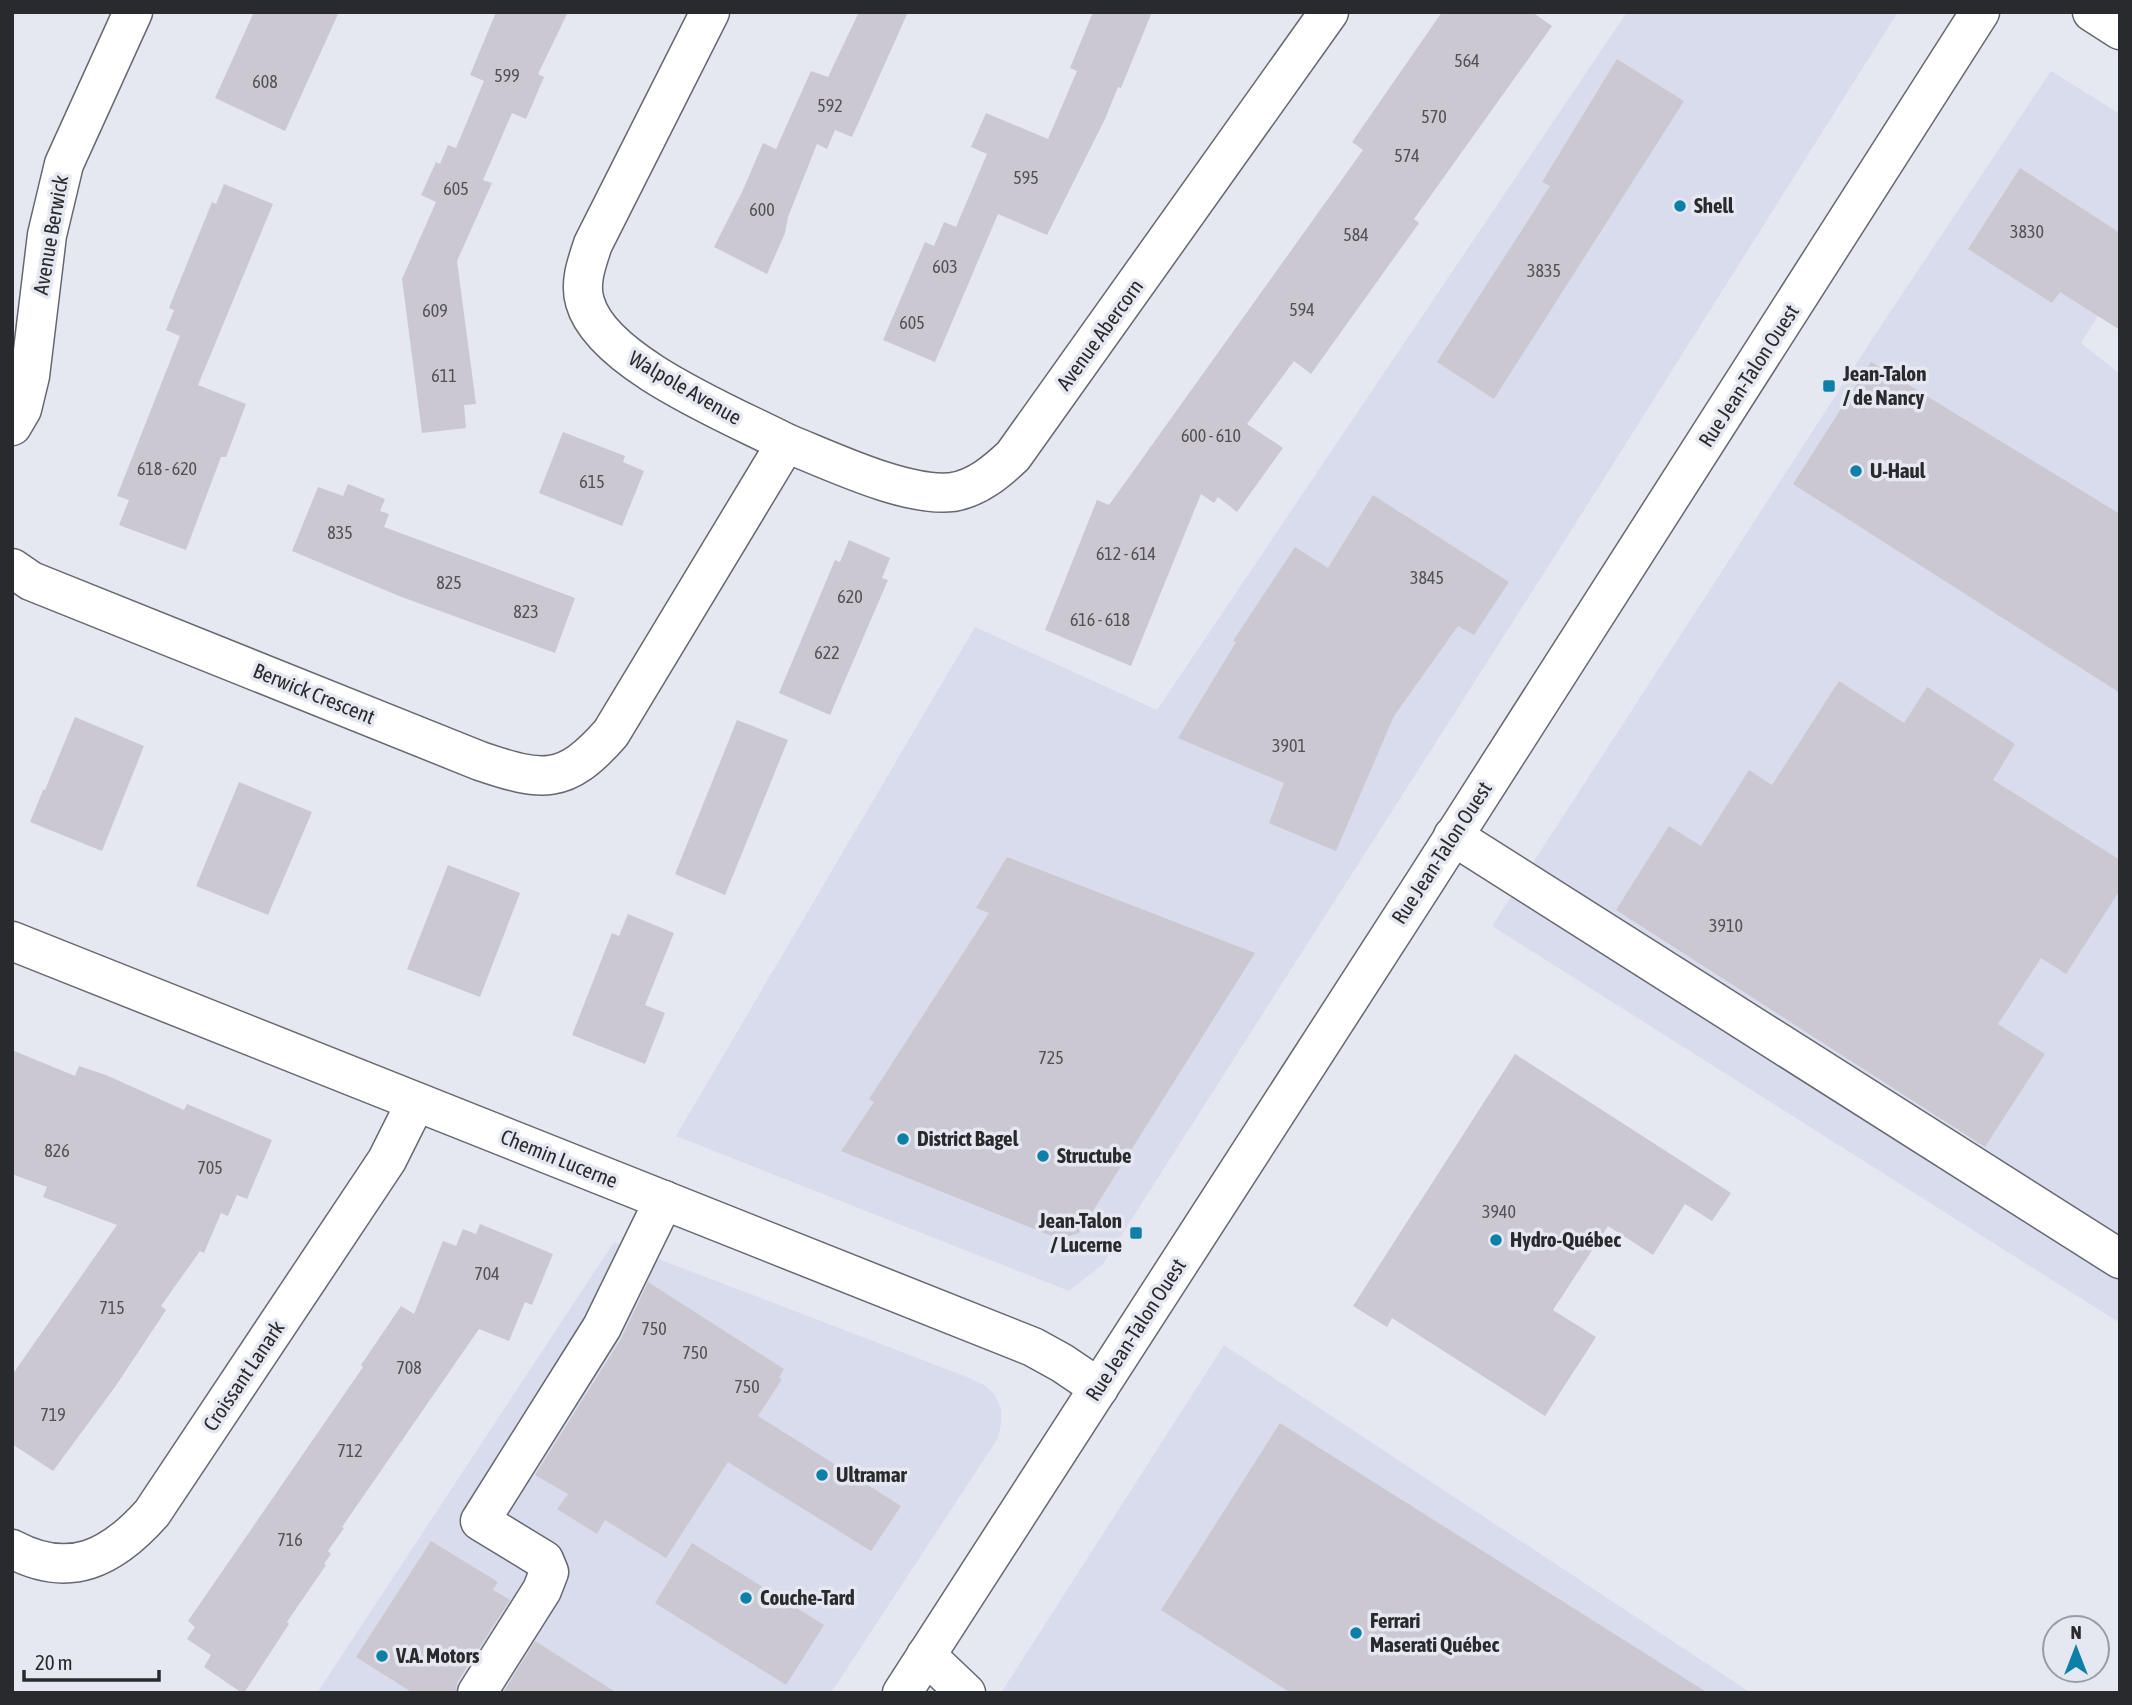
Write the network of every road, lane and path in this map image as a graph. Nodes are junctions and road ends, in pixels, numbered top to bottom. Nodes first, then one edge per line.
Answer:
1 (133, 12) edge
2 (710, 12) edge
3 (1329, 12) edge
4 (1980, 12) edge
5 (2092, 12) edge
6 (2120, 30) edge
7 (12, 426) edge
8 (786, 443) junction
9 (12, 568) edge
10 (1453, 836) junction
11 (12, 941) edge
12 (416, 1102) junction
13 (664, 1200) junction
14 (2120, 1259) edge
15 (1099, 1388) junction
16 (12, 1549) edge
17 (926, 1655) junction
18 (477, 1693) edge
19 (902, 1693) edge
20 (966, 1693) edge

1 - 7 street, Avenue Berwick
2 - 8 street, Walpole Avenue
3 - 8 street, Avenue Abercorn
4 - 10 street, Rue Jean-Talon Ouest
5 - 6 street
8 - 9 street, Berwick Crescent
10 - 14 street
10 - 15 street, Rue Jean-Talon Ouest
11 - 12 street, Chemin Lucerne
12 - 13 street, Chemin Lucerne
12 - 16 street, Croissant Lanark
13 - 15 street, Chemin Lucerne
13 - 18 street
15 - 17 street, Rue Jean-Talon Ouest
17 - 19 street, Rue Jean-Talon Ouest
17 - 20 street

